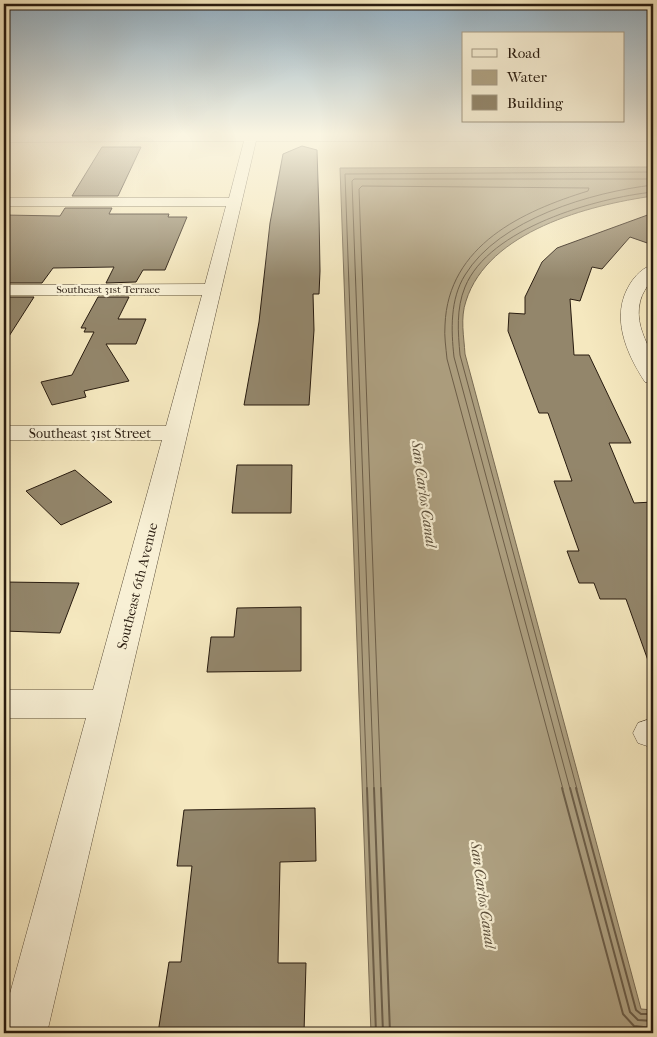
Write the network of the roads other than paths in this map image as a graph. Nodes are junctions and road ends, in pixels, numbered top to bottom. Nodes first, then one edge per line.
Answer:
1 (235, 182) edge
2 (4, 202) edge
3 (235, 202) junction
4 (653, 270) edge
5 (213, 289) junction
6 (4, 290) edge
7 (653, 376) edge
8 (4, 432) edge
9 (176, 433) junction
10 (4, 704) edge
11 (107, 704) junction
12 (24, 1033) edge

1 - 3 street, Southeast 6th Avenue
2 - 3 street
3 - 5 street, Southeast 6th Avenue
4 - 7 street
5 - 6 street, Southeast 31st Terrace
5 - 9 street, Southeast 6th Avenue
8 - 9 street, Southeast 31st Street
9 - 11 street, Southeast 6th Avenue
10 - 11 street
11 - 12 street, Southeast 6th Avenue

